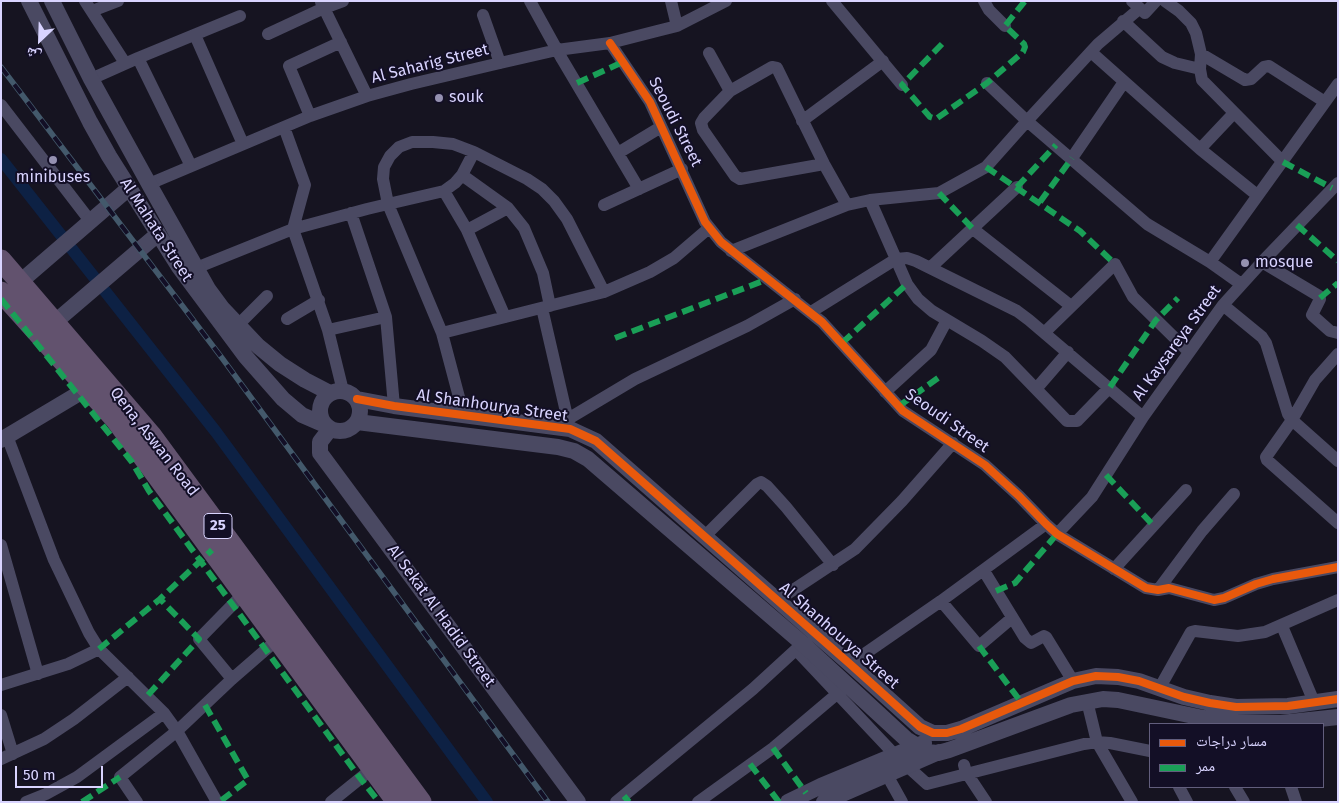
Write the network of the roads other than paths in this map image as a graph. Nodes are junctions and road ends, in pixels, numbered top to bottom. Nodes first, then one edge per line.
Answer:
1 (29, 1) edge
2 (52, 1) edge
3 (118, 1) edge
4 (344, 1) edge
5 (530, 1) edge
6 (671, 1) edge
7 (726, 1) edge
8 (832, 1) edge
9 (984, 1) edge
10 (1156, 1) edge
11 (1165, 1) edge
12 (323, 5) edge
13 (1135, 5) edge
14 (89, 6) edge
15 (1182, 6) edge
16 (483, 15) dead end
17 (240, 16) dead end
18 (1123, 21) junction
19 (677, 26) junction
20 (1005, 26) dead end
21 (268, 34) dead end
22 (195, 35) junction
23 (341, 42) junction
24 (610, 43) junction
25 (557, 50) junction
26 (1091, 52) junction
27 (709, 53) dead end
28 (1201, 54) junction
29 (138, 58) junction
30 (883, 61) junction
31 (500, 62) junction
32 (125, 63) junction
33 (1200, 70) junction
34 (91, 79) junction
35 (1124, 82) junction
36 (987, 83) dead end
37 (1338, 84) edge
38 (902, 85) dead end
39 (730, 91) junction
40 (367, 96) junction
41 (1325, 102) junction
42 (1, 105) edge
43 (1234, 113) junction
44 (310, 116) junction
45 (802, 121) junction
46 (1027, 121) junction
47 (284, 127) junction
48 (661, 128) junction
49 (243, 144) junction
50 (1200, 149) junction
51 (474, 152) junction
52 (618, 153) junction
53 (1072, 158) junction
54 (1283, 162) junction
55 (824, 164) junction
56 (191, 166) junction
57 (682, 169) junction
58 (462, 175) junction
59 (149, 184) junction
60 (1017, 187) dead end
61 (130, 188) junction
62 (1336, 189) edge
63 (639, 190) junction
64 (444, 191) junction
65 (1257, 195) junction
66 (870, 200) junction
67 (388, 204) junction
68 (604, 205) dead end
69 (847, 205) junction
70 (508, 208) junction
71 (351, 213) junction
72 (91, 222) junction
73 (709, 228) junction
74 (293, 229) junction
75 (973, 229) junction
76 (467, 230) junction
77 (158, 234) junction
78 (731, 251) junction
79 (896, 259) junction
80 (1, 260) edge
81 (1210, 262) junction
82 (1262, 262) junction
83 (931, 267) junction
84 (196, 268) junction
85 (1241, 284) junction
86 (10, 287) edge
87 (604, 292) junction
88 (267, 296) dead end
89 (795, 299) junction
90 (319, 300) junction
91 (1223, 305) junction
92 (1071, 306) junction
93 (546, 307) junction
94 (811, 312) junction
95 (386, 317) junction
96 (505, 317) junction
97 (287, 319) dead end
98 (948, 320) junction
99 (55, 322) junction
100 (237, 326) junction
101 (328, 330) junction
102 (1044, 332) junction
103 (442, 333) junction
104 (1338, 334) edge
105 (1068, 352) junction
106 (1189, 352) junction
107 (1338, 354) edge
108 (1110, 387) junction
109 (88, 388) junction
110 (1036, 389) junction
111 (885, 392) junction
112 (344, 394) junction
113 (394, 406) junction
114 (464, 416) junction
115 (1144, 416) junction
116 (1292, 420) junction
117 (357, 422) junction
118 (569, 424) junction
119 (328, 427) junction
120 (4, 438) edge
121 (954, 443) junction
122 (1338, 461) edge
123 (1186, 490) dead end
124 (1234, 494) dead end
125 (1338, 523) edge
126 (1046, 524) junction
127 (1057, 534) junction
128 (705, 536) junction
129 (1, 545) edge
130 (833, 565) junction
131 (1338, 567) edge
132 (1114, 569) junction
133 (984, 571) junction
134 (1158, 590) junction
135 (244, 593) junction
136 (778, 600) junction
137 (1338, 600) edge
138 (942, 601) junction
139 (1012, 618) junction
140 (1282, 626) junction
141 (278, 639) junction
142 (799, 647) junction
143 (99, 649) junction
144 (850, 664) junction
145 (38, 674) junction
146 (128, 677) junction
147 (232, 679) junction
148 (1073, 682) junction
149 (1, 685) edge
150 (843, 689) junction
151 (1159, 689) junction
152 (1338, 699) edge
153 (1087, 701) junction
154 (1314, 702) junction
155 (164, 713) junction
156 (1, 715) edge
157 (1338, 717) edge
158 (1241, 723) edge
159 (1281, 723) edge
160 (177, 730) junction
161 (947, 733) junction
162 (1097, 742) junction
163 (916, 746) junction
164 (1149, 751) edge
165 (938, 753) junction
166 (895, 755) junction
167 (7, 756) edge
168 (908, 767) junction
169 (373, 768) junction
170 (965, 768) junction
171 (887, 775) junction
172 (1180, 788) edge
173 (1236, 788) edge
174 (1291, 788) edge
175 (26, 802) edge
176 (137, 802) edge
177 (217, 802) edge
178 (330, 802) edge
179 (398, 802) edge
180 (421, 802) edge
181 (578, 802) edge
182 (616, 802) edge
183 (698, 802) edge
184 (788, 802) edge
185 (824, 802) edge
186 (902, 802) edge
187 (986, 802) edge
188 (1132, 802) edge
189 (1187, 802) edge
190 (1244, 802) edge
191 (1296, 802) edge

1 - 61 street, Al Mahata Street
2 - 34 street, Al Mahata Street
3 - 14 street
4 - 12 street
5 - 25 street
6 - 19 street
7 - 19 street, Al Saharig Street
8 - 30 street
9 - 20 street
10 - 13 street
11 - 15 street
12 - 21 street
12 - 23 street
13 - 18 street
14 - 32 street
15 - 28 street
16 - 31 street
17 - 22 street
18 - 26 street
18 - 33 street
19 - 24 street, Al Saharig Street
22 - 29 street
22 - 49 street
23 - 40 street
23 - 44 street
24 - 25 street, Al Saharig Street
24 - 48 street, Seoudi Street
25 - 31 street, Al Saharig Street
25 - 52 street
26 - 35 street
26 - 46 street
27 - 39 street
28 - 33 street
28 - 41 street
29 - 32 street
29 - 56 street
30 - 38 street
30 - 45 street
31 - 40 street, Al Saharig Street
32 - 34 street
33 - 43 street
34 - 59 street, Al Mahata Street
35 - 50 street
35 - 53 street
36 - 46 street
37 - 41 street
39 - 45 street
39 - 55 street
40 - 44 street, Al Saharig Street
41 - 54 street
42 - 72 street
43 - 50 street
43 - 54 street
44 - 47 street, Al Saharig Street
45 - 55 street
46 - 53 street
46 - 66 street
47 - 49 street, Al Saharig Street
47 - 74 street
48 - 52 street
48 - 57 street, Seoudi Street
49 - 56 street, Al Saharig Street
50 - 65 street
51 - 58 street
51 - 67 street
51 - 87 street
52 - 63 street
53 - 81 street
54 - 65 street
55 - 69 street
56 - 59 street, Al Saharig Street
57 - 63 street
57 - 73 street, Seoudi Street
58 - 64 street
58 - 70 street
59 - 84 street, Al Mahata Street
60 - 75 street
61 - 72 street
61 - 77 street, Al Mahata Street
62 - 82 street, Al Kaysareya Street
63 - 68 street
64 - 67 street
64 - 76 street
65 - 81 street
66 - 69 street
66 - 79 street
67 - 71 street
67 - 103 street
69 - 78 street
70 - 76 street
70 - 93 street
71 - 74 street
71 - 95 street
72 - 86 street
73 - 78 street, Seoudi Street
73 - 87 street
74 - 84 street
74 - 90 street
75 - 83 street
75 - 92 street
76 - 96 street
77 - 99 street
77 - 119 street, Al Mahata Street
78 - 89 street, Seoudi Street
79 - 83 street
79 - 94 street
79 - 98 street
80 - 86 highway, Qena, Aswan Road / 25
81 - 85 street
82 - 85 street, Al Kaysareya Street
82 - 104 street
83 - 102 street
84 - 100 street, Al Mahata Street
85 - 91 street, Al Kaysareya Street
86 - 99 highway, Qena, Aswan Road / 25
86 - 109 highway, Qena, Aswan Road / 25
87 - 93 street
88 - 100 street
89 - 94 street, Seoudi Street
89 - 118 street
90 - 97 street
90 - 101 street
91 - 106 street, Al Kaysareya Street
91 - 116 street
92 - 102 street
92 - 106 street
93 - 96 street
93 - 118 street
94 - 111 street, Seoudi Street
95 - 101 street
95 - 113 street
96 - 103 street
98 - 110 street
98 - 111 street
99 - 180 highway, Qena, Aswan Road / 25
100 - 112 street, Al Mahata Street
101 - 112 street
102 - 105 street
103 - 114 street
105 - 108 street
105 - 110 street
106 - 115 street, Al Kaysareya Street
107 - 116 street
108 - 110 street
108 - 115 street
109 - 120 street
109 - 135 highway, Qena, Aswan Road / 25
111 - 121 street, Seoudi Street
112 - 113 street, Al Shanhourya Street
112 - 117 street
112 - 119 street
113 - 114 street, Al Shanhourya Street
114 - 118 street, Al Shanhourya Street
115 - 127 street, Al Kaysareya Street
116 - 122 street
116 - 125 street
117 - 119 street
117 - 142 street, Al Shanhourya Street
118 - 128 street, Al Shanhourya Street
119 - 181 street, Al Sekat Al Hadid Street
120 - 143 street
121 - 126 street, Seoudi Street
121 - 130 street
123 - 132 street
124 - 134 street
126 - 127 street, Seoudi Street
126 - 133 street
127 - 132 street, Seoudi Street
128 - 130 street
128 - 136 street, Al Shanhourya Street
129 - 145 street
130 - 136 street
131 - 134 street, Seoudi Street
132 - 134 street, Seoudi Street
133 - 138 street
133 - 139 street
135 - 141 highway, Qena, Aswan Road / 25
135 - 147 street
136 - 144 street, Al Shanhourya Street
137 - 140 street
138 - 139 street
138 - 144 street
139 - 148 street
140 - 151 street
140 - 154 street
141 - 147 street
141 - 169 highway, Qena, Aswan Road / 25
142 - 150 street, Al Shanhourya Street
142 - 182 street
143 - 145 street
143 - 146 street
144 - 161 street, Al Shanhourya Street
145 - 149 street
146 - 155 street
146 - 167 street
147 - 160 street
148 - 151 street
148 - 161 street
150 - 163 street, Al Shanhourya Street
150 - 166 street
150 - 183 street
151 - 154 street
152 - 154 street
153 - 158 street
153 - 162 street
153 - 165 street
155 - 160 street
155 - 175 street
156 - 167 street
157 - 159 street
160 - 176 street
160 - 177 street
161 - 163 street
161 - 165 street
162 - 164 street
162 - 170 street
162 - 188 street
163 - 165 street, Al Shanhourya Street
163 - 166 street
165 - 168 street
166 - 168 street
166 - 184 street
168 - 170 street
168 - 171 street
169 - 178 street
169 - 179 highway, Qena, Aswan Road / 25
170 - 187 street
171 - 185 street
171 - 186 street
172 - 189 street
173 - 190 street
174 - 191 street

